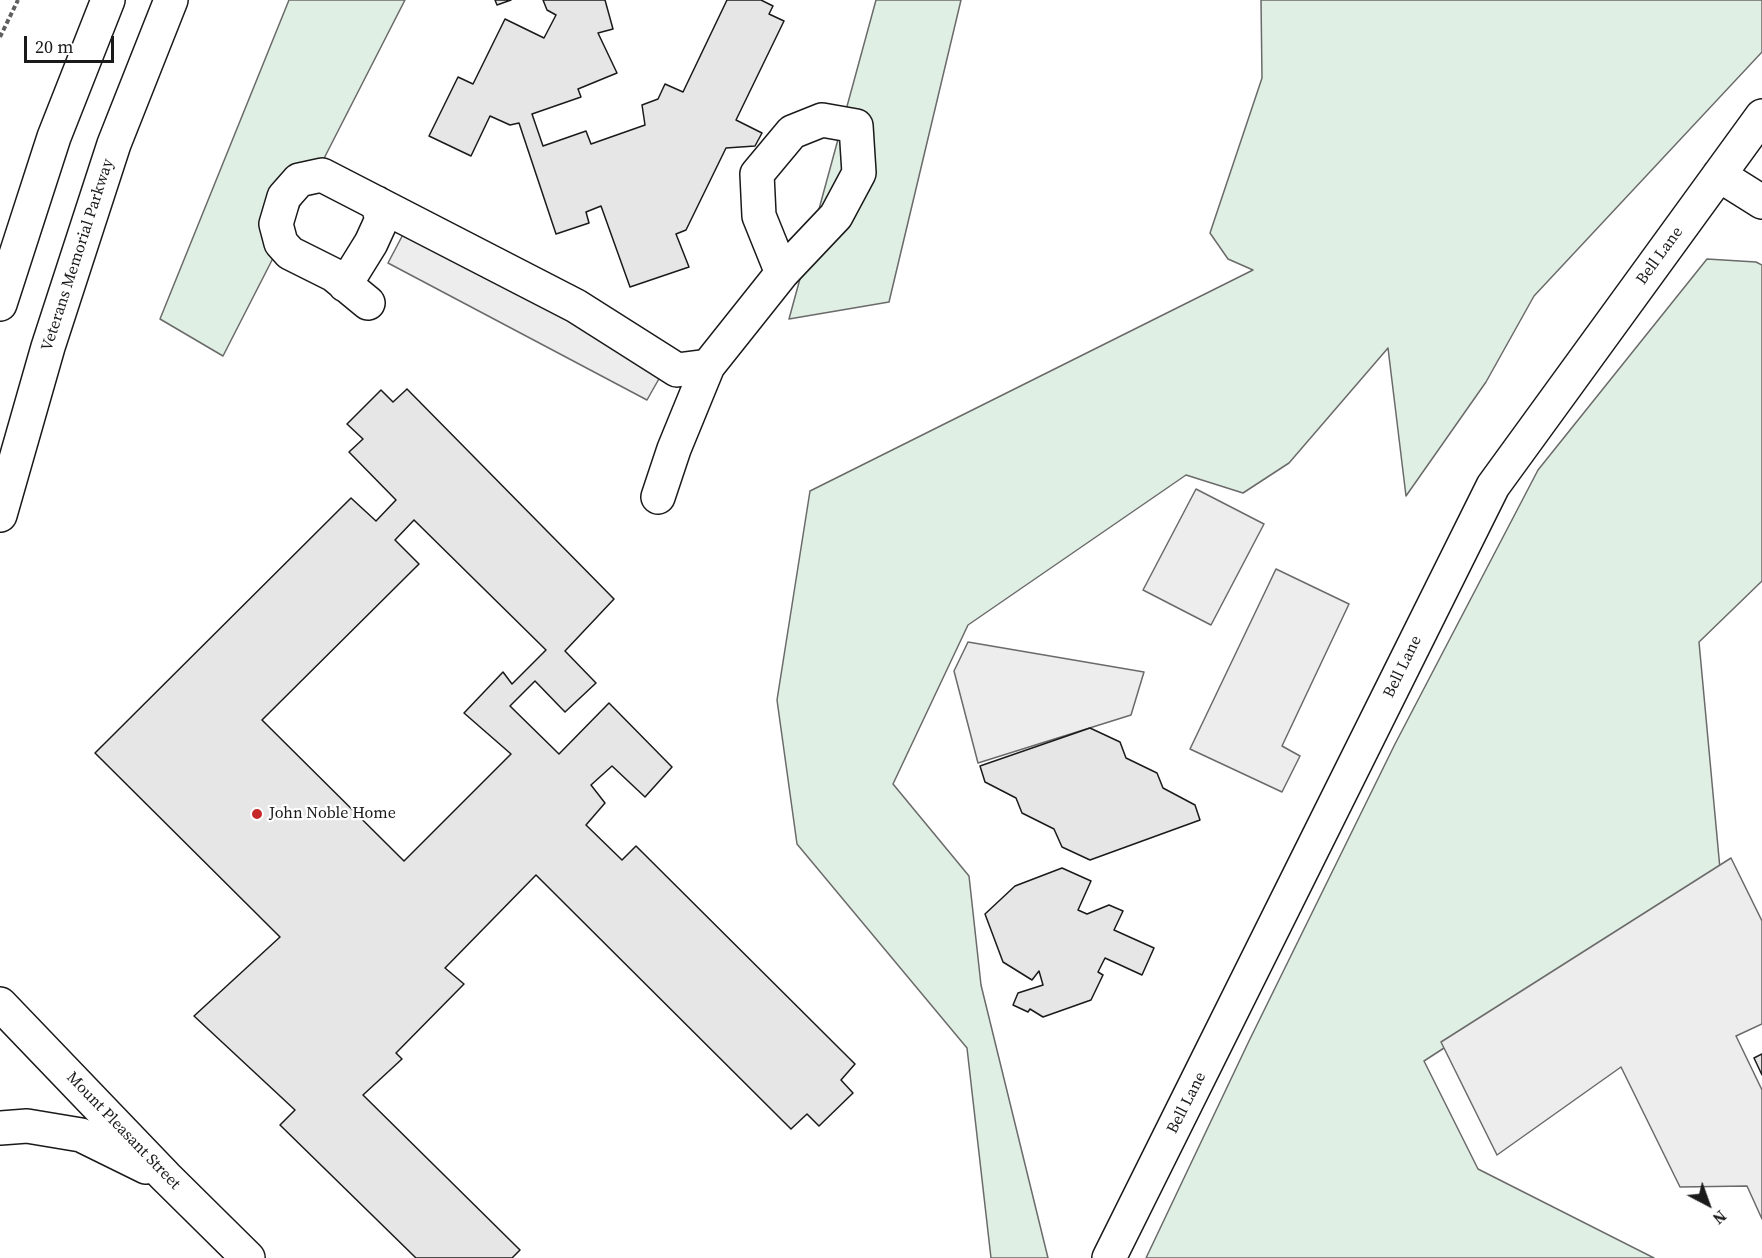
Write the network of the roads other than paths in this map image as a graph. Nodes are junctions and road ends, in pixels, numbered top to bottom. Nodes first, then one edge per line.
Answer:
1 (108, 0) edge
2 (171, 0) edge
3 (1762, 116) edge
4 (1719, 175) junction
5 (1762, 202) edge
6 (377, 203) junction
7 (782, 273) dead end
8 (0, 304) edge
9 (708, 366) junction
10 (658, 497) dead end
11 (0, 514) edge
12 (0, 1004) edge
13 (0, 1128) edge
14 (166, 1177) junction
15 (248, 1258) edge
16 (1109, 1258) edge

1 - 8 main road
2 - 11 main road, Veterans Memorial Parkway
3 - 4 main road, Bell Lane
4 - 5 main road
4 - 16 main road, Bell Lane
6 - 6 main road
6 - 9 main road
7 - 9 main road
9 - 10 main road
12 - 14 main road, Mount Pleasant Street
13 - 14 main road
14 - 15 main road, Mount Pleasant Street

